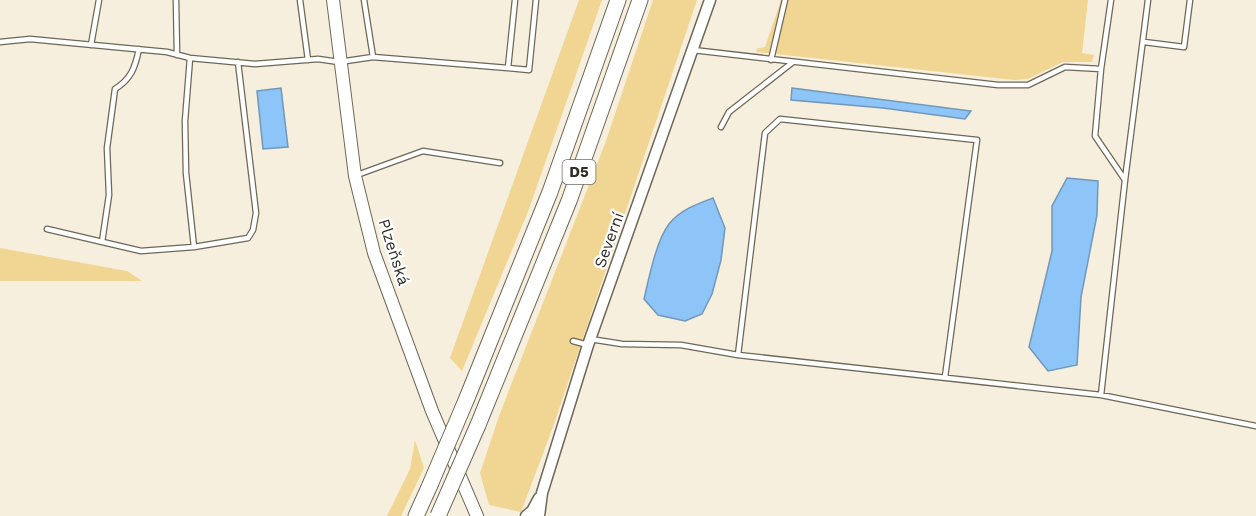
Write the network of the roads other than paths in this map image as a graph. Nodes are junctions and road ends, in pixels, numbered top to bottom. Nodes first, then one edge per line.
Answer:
1 (99, 0) edge
2 (176, 0) edge
3 (300, 0) edge
4 (333, 0) edge
5 (364, 0) edge
6 (515, 0) edge
7 (536, 0) edge
8 (618, 0) edge
9 (640, 0) edge
10 (710, 0) edge
11 (785, 0) edge
12 (1111, 0) edge
13 (1148, 0) edge
14 (1190, 0) edge
15 (0, 42) edge
16 (1144, 42) junction
17 (91, 45) junction
18 (139, 50) junction
19 (693, 50) junction
20 (177, 55) junction
21 (373, 57) junction
22 (190, 58) junction
23 (308, 60) junction
24 (771, 60) junction
25 (238, 62) junction
26 (339, 62) junction
27 (793, 62) junction
28 (508, 69) junction
29 (1101, 69) junction
30 (721, 127) dead end
31 (500, 164) dead end
32 (355, 176) junction
33 (1125, 180) junction
34 (47, 229) dead end
35 (102, 242) junction
36 (194, 248) junction
37 (573, 341) dead end
38 (589, 342) junction
39 (738, 355) junction
40 (945, 377) junction
41 (1101, 395) junction
42 (1256, 426) edge
43 (542, 493) junction
44 (470, 502) junction
45 (416, 516) edge
46 (438, 516) edge
47 (477, 516) edge
48 (485, 516) edge
49 (526, 516) edge
50 (539, 516) edge

1 - 17 lane
2 - 20 lane
3 - 23 lane
4 - 26 main road, Plzeňská
5 - 21 lane
6 - 28 lane
7 - 28 lane
8 - 45 highway, D5, bridge
9 - 46 highway, D5, bridge
10 - 19 street, Severní
11 - 24 lane
12 - 29 lane
13 - 16 lane
14 - 16 lane
15 - 17 lane
16 - 33 lane
17 - 18 lane
18 - 20 lane
18 - 35 lane
19 - 24 lane
19 - 38 street, Severní
20 - 22 lane
21 - 26 lane
21 - 28 lane
22 - 25 lane
22 - 36 lane
23 - 25 lane
23 - 26 lane
24 - 27 lane
25 - 36 lane
26 - 32 main road, Plzeňská
27 - 29 lane
27 - 30 lane
29 - 33 lane
31 - 32 lane
32 - 44 main road, Plzeňská
33 - 41 lane
34 - 35 lane
35 - 36 lane
37 - 38 lane
38 - 39 lane
38 - 43 street, Severní
39 - 40 lane
39 - 40 lane
40 - 41 lane
41 - 42 lane
43 - 49 street, Severní
43 - 50 street, Severní
44 - 47 main road, Plzeňská
44 - 48 main road, Plzeňská

